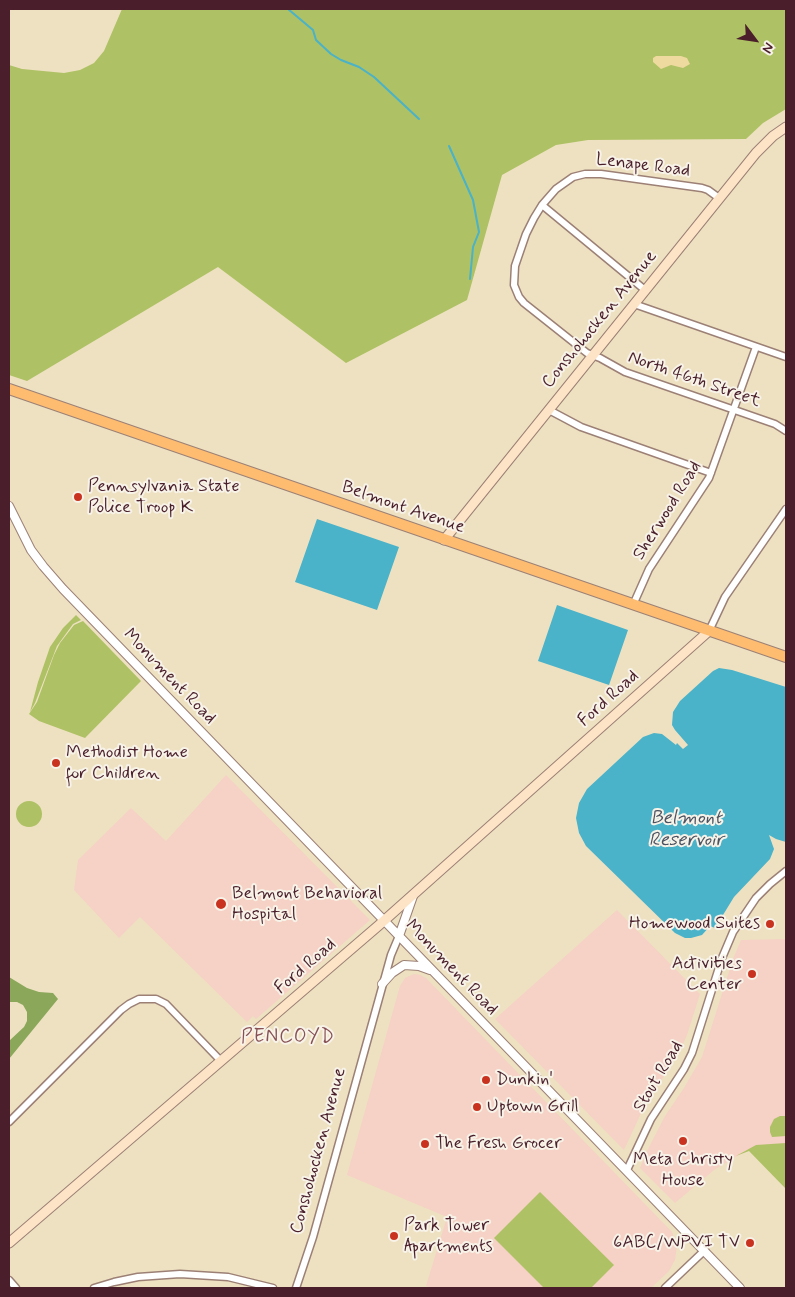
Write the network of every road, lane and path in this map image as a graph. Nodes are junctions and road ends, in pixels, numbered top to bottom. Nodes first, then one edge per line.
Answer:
1 (786, 127) edge
2 (719, 198) junction
3 (542, 206) junction
4 (646, 290) junction
5 (634, 304) junction
6 (756, 347) junction
7 (593, 355) junction
8 (786, 358) edge
9 (9, 389) edge
10 (549, 410) junction
11 (734, 410) junction
12 (786, 431) edge
13 (711, 473) junction
14 (9, 506) edge
15 (786, 509) edge
16 (444, 540) junction
17 (633, 605) junction
18 (709, 631) junction
19 (786, 657) edge
20 (786, 871) edge
21 (416, 891) junction
22 (384, 920) junction
23 (399, 936) junction
24 (434, 972) junction
25 (382, 984) junction
26 (220, 1060) junction
27 (9, 1122) edge
28 (627, 1170) junction
29 (9, 1242) edge
30 (705, 1250) junction
31 (9, 1280) edge
32 (16, 1288) edge
33 (94, 1288) edge
34 (272, 1288) edge
35 (296, 1288) edge
36 (666, 1288) edge
37 (740, 1288) edge

1 - 2 main road, Conshohocken Avenue
2 - 3 street, Lenape Road
2 - 4 main road, Conshohocken Avenue
3 - 4 street
3 - 7 street, Lenape Road
4 - 5 main road, Conshohocken Avenue
5 - 6 street
5 - 7 main road, Conshohocken Avenue
6 - 8 street
6 - 11 street, Sherwood Road
7 - 10 main road, Conshohocken Avenue
7 - 11 street, North 46th Street
9 - 16 main road, Belmont Avenue
10 - 13 street
10 - 16 main road, Conshohocken Avenue
11 - 12 street, North 46th Street
11 - 13 street, Sherwood Road
13 - 17 street, Sherwood Road
14 - 22 street, Monument Road
15 - 18 street
16 - 17 main road, Belmont Avenue
17 - 18 main road, Belmont Avenue
18 - 19 main road, Belmont Avenue
18 - 21 main road, Ford Road
20 - 28 street, Stout Road
21 - 22 main road, Ford Road
21 - 23 street
22 - 23 street, Monument Road
22 - 26 main road, Ford Road
23 - 24 street, Monument Road
23 - 25 street, Conshohocken Avenue
24 - 25 street
24 - 28 street, Monument Road
25 - 35 street, Conshohocken Avenue
26 - 27 street
26 - 29 main road, Ford Road
28 - 30 street, Monument Road
30 - 36 street
30 - 37 street, Monument Road
31 - 32 street
33 - 34 street

